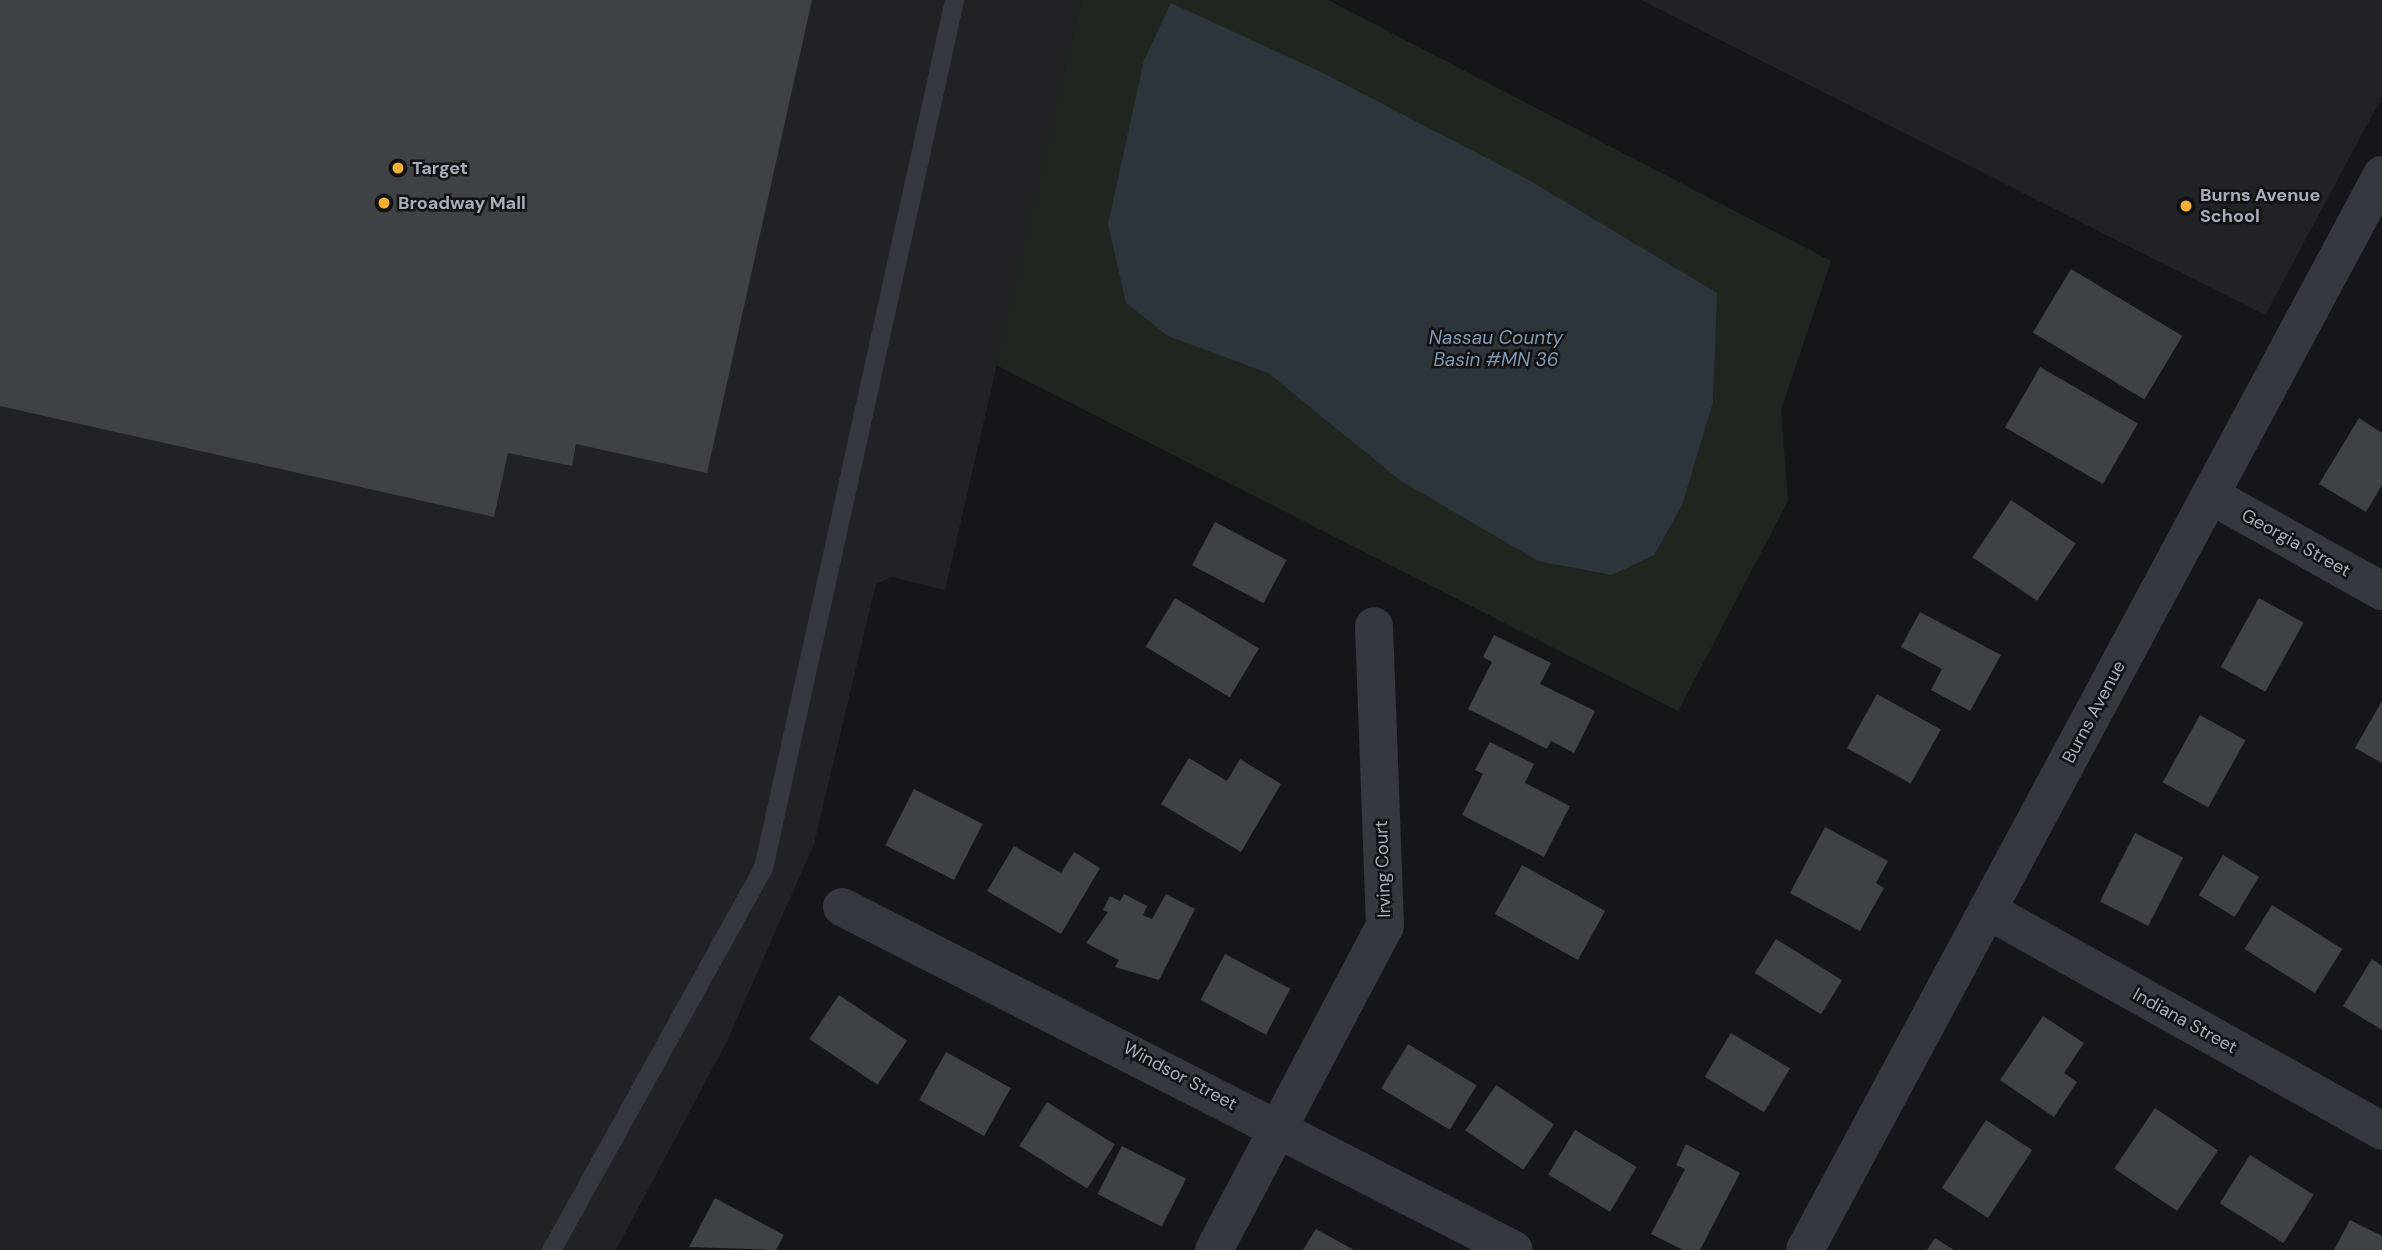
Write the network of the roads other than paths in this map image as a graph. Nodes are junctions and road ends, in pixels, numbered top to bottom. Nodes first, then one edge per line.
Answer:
1 (954, 0) edge
2 (2382, 175) edge
3 (2210, 495) junction
4 (2382, 591) edge
5 (1374, 626) dead end
6 (842, 907) dead end
7 (1987, 910) junction
8 (1279, 1128) junction
9 (2382, 1132) edge
10 (551, 1250) edge
11 (1214, 1250) edge
12 (1514, 1250) edge
13 (1805, 1250) edge

1 - 10 lane
2 - 3 street, Burns Avenue
3 - 4 street, Georgia Street
3 - 7 street, Burns Avenue
5 - 8 street, Irving Court
6 - 8 street, Windsor Street
7 - 9 street, Indiana Street
7 - 13 street, Burns Avenue
8 - 11 street, Irving Court
8 - 12 street, Windsor Street

